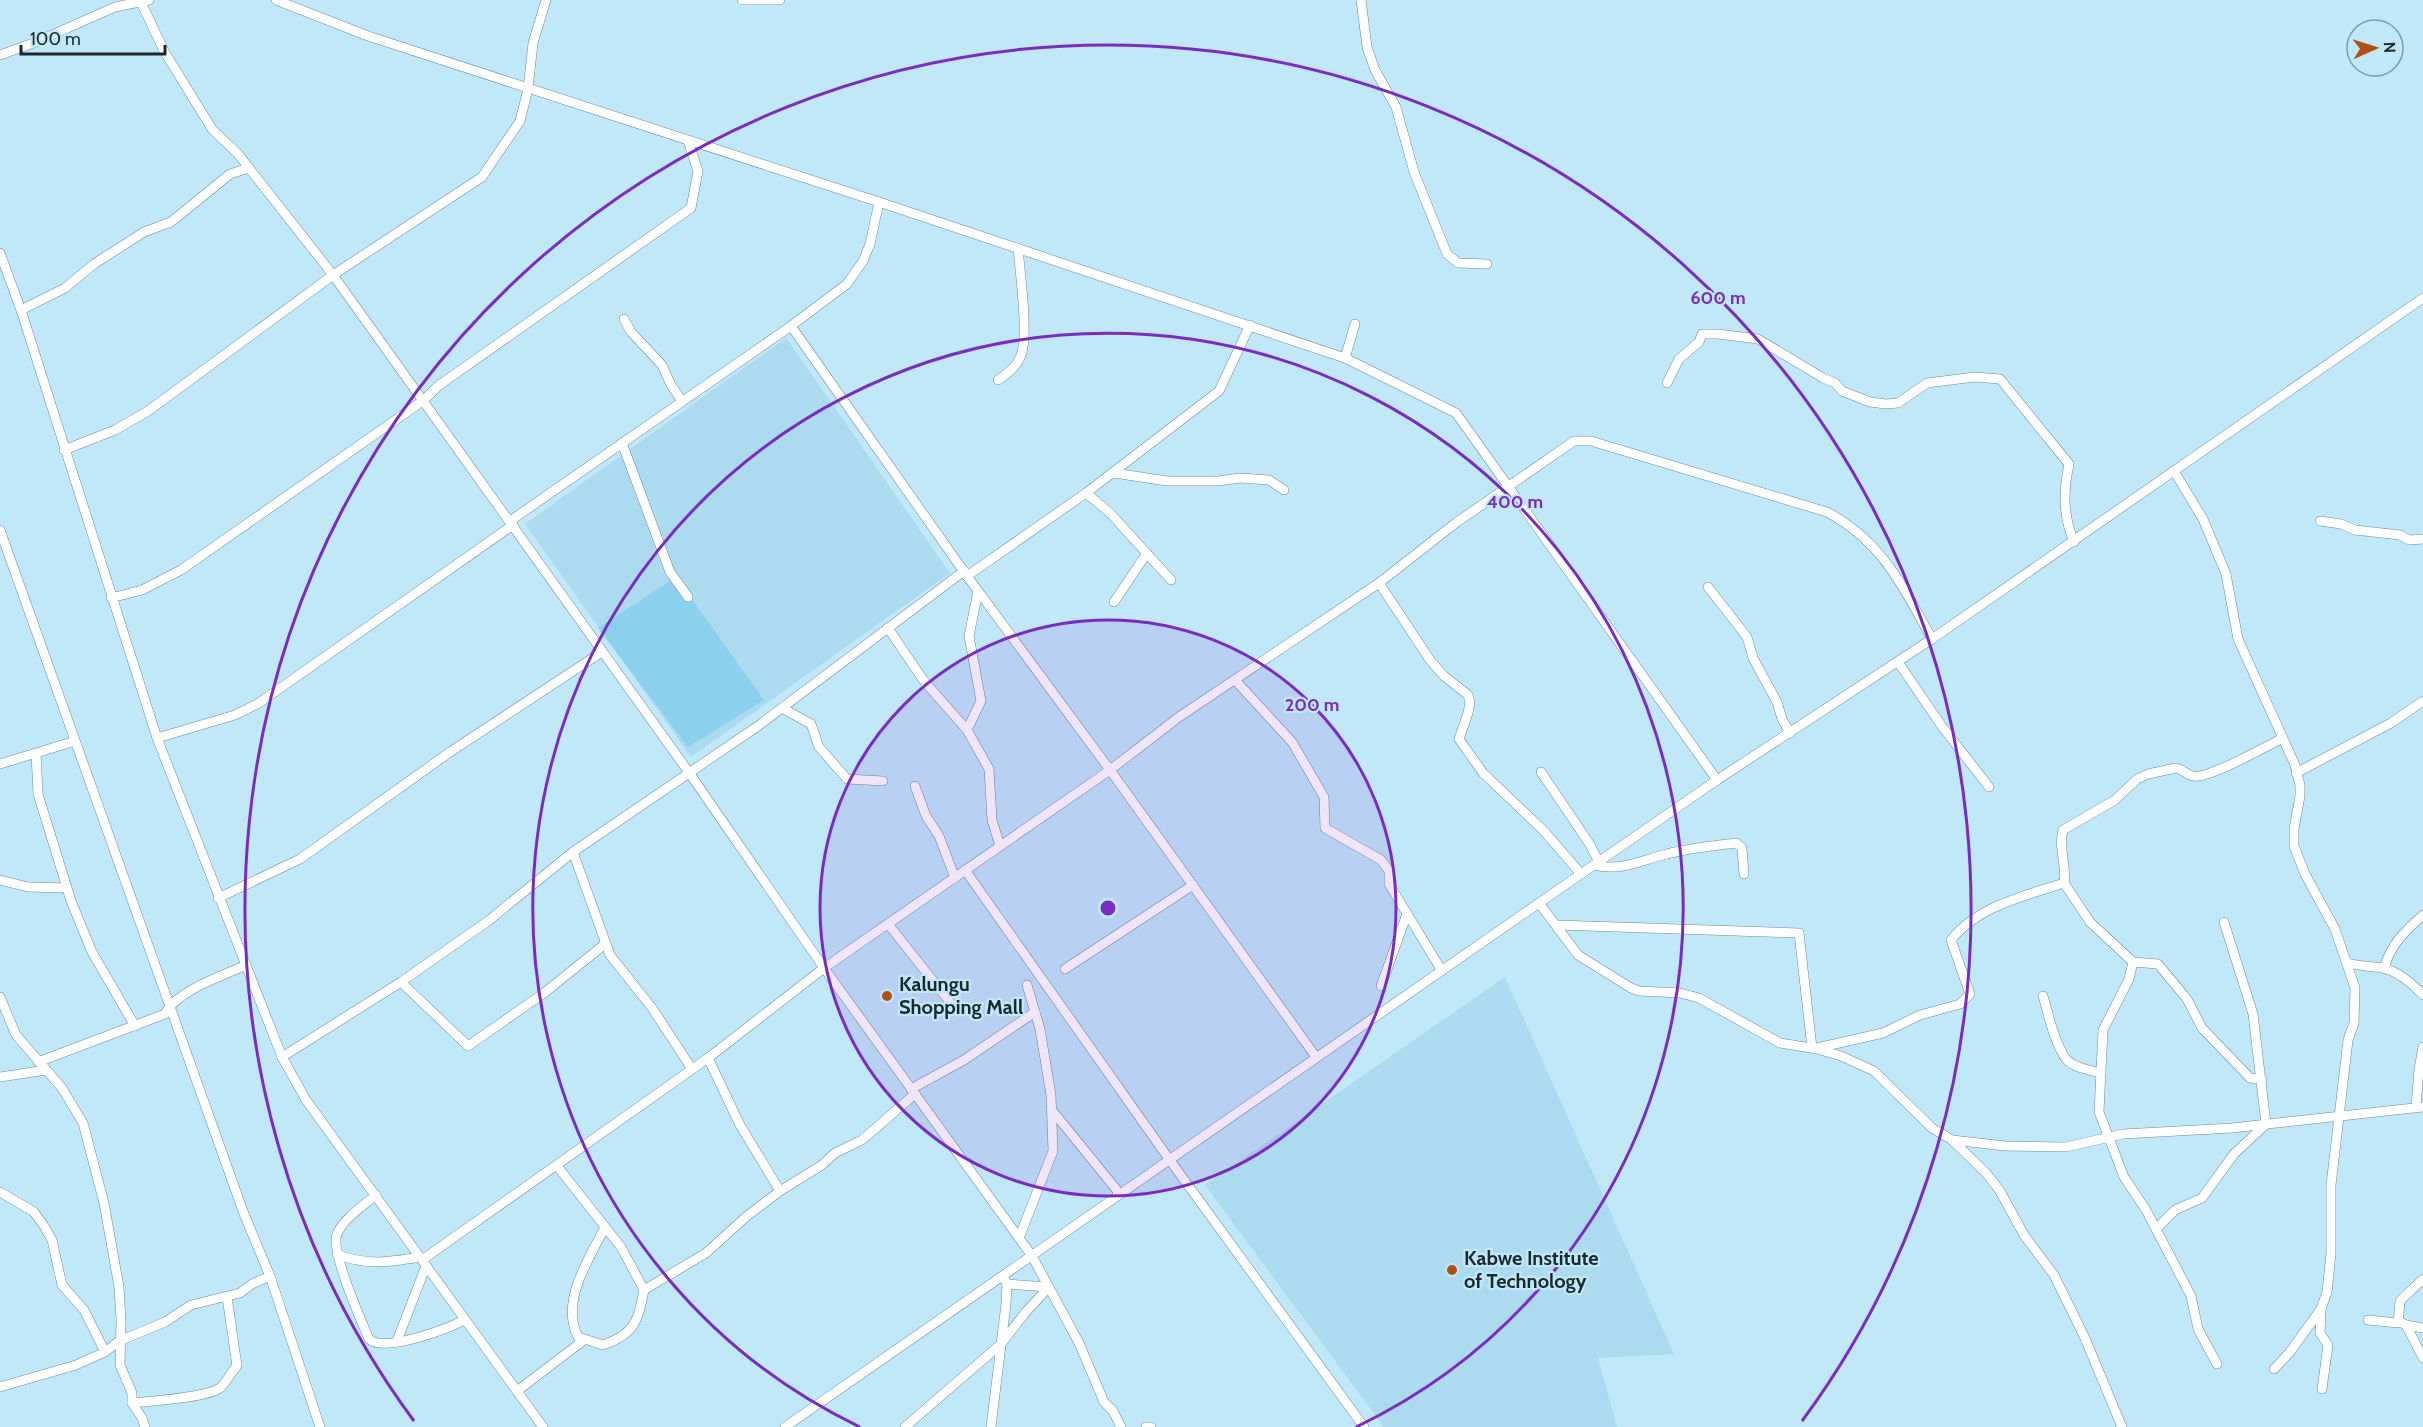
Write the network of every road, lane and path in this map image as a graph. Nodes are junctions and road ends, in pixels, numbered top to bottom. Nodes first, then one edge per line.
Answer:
1 (276, 0) edge
2 (546, 0) edge
3 (742, 0) edge
4 (780, 0) edge
5 (1361, 0) edge
6 (145, 1) edge
7 (0, 55) edge
8 (528, 89) junction
9 (688, 141) junction
10 (249, 168) junction
11 (879, 202) junction
12 (1018, 248) junction
13 (0, 253) edge
14 (1487, 264) dead end
15 (333, 275) junction
16 (2423, 298) edge
17 (21, 310) junction
18 (624, 319) dead end
19 (1355, 324) dead end
20 (1250, 325) junction
21 (790, 326) junction
22 (1345, 358) junction
23 (998, 380) dead end
24 (1667, 383) dead end
25 (424, 400) junction
26 (682, 401) junction
27 (622, 443) junction
28 (64, 450) junction
29 (2174, 471) junction
30 (1113, 473) junction
31 (1508, 487) junction
32 (1284, 490) dead end
33 (1086, 493) junction
34 (2320, 521) dead end
35 (511, 523) junction
36 (0, 532) edge
37 (2423, 539) edge
38 (2074, 542) junction
39 (1147, 553) junction
40 (965, 573) junction
41 (1171, 580) dead end
42 (1379, 584) junction
43 (1708, 587) dead end
44 (978, 591) junction
45 (688, 597) dead end
46 (111, 598) junction
47 (1114, 602) dead end
48 (888, 628) junction
49 (1932, 639) junction
50 (602, 652) junction
51 (1898, 662) junction
52 (1235, 680) junction
53 (2423, 701) edge
54 (782, 708) junction
55 (967, 730) junction
56 (1790, 733) junction
57 (158, 738) junction
58 (2282, 739) junction
59 (75, 741) junction
60 (36, 753) junction
61 (0, 764) edge
62 (1110, 770) junction
63 (1541, 772) dead end
64 (2296, 773) junction
65 (690, 774) junction
66 (1717, 780) junction
67 (883, 781) dead end
68 (915, 786) dead end
69 (1989, 787) dead end
70 (1000, 846) junction
71 (573, 852) junction
72 (1597, 864) junction
73 (965, 870) junction
74 (1581, 874) junction
75 (1744, 874) dead end
76 (955, 878) junction
77 (0, 880) edge
78 (2064, 883) junction
79 (1193, 885) junction
80 (67, 888) junction
81 (218, 898) junction
82 (1539, 903) junction
83 (1407, 914) junction
84 (2423, 915) edge
85 (2223, 922) dead end
86 (888, 924) junction
87 (1556, 925) junction
88 (605, 944) junction
89 (2133, 962) junction
90 (2347, 963) junction
91 (244, 966) junction
92 (824, 968) junction
93 (2384, 968) junction
94 (1065, 969) dead end
95 (1442, 971) junction
96 (401, 982) junction
97 (1027, 985) dead end
98 (1381, 986) dead end
99 (2423, 995) edge
100 (2043, 996) dead end
101 (0, 997) edge
102 (169, 1005) junction
103 (954, 1007) dead end
104 (1035, 1012) junction
105 (135, 1026) junction
106 (2423, 1047) edge
107 (1814, 1048) junction
108 (1316, 1057) junction
109 (282, 1058) junction
110 (708, 1058) junction
111 (38, 1062) junction
112 (692, 1069) junction
113 (46, 1070) junction
114 (2101, 1073) junction
115 (0, 1077) edge
116 (2262, 1079) junction
117 (913, 1091) junction
118 (2420, 1107) edge
119 (1051, 1109) junction
120 (2337, 1118) junction
121 (2266, 1124) junction
122 (2109, 1137) junction
123 (1952, 1140) junction
124 (1169, 1159) junction
125 (557, 1166) junction
126 (780, 1191) junction
127 (0, 1192) edge
128 (1120, 1194) junction
129 (376, 1195) junction
130 (605, 1227) junction
131 (2156, 1229) junction
132 (1019, 1238) junction
133 (337, 1254) junction
134 (1032, 1256) junction
135 (423, 1261) junction
136 (270, 1276) junction
137 (2423, 1279) edge
138 (1005, 1280) junction
139 (1049, 1287) junction
140 (644, 1290) junction
141 (227, 1298) junction
142 (2321, 1309) junction
143 (464, 1320) junction
144 (2368, 1320) dead end
145 (2402, 1323) junction
146 (2423, 1328) edge
147 (584, 1340) junction
148 (119, 1341) junction
149 (397, 1341) junction
150 (1001, 1344) junction
151 (105, 1352) junction
152 (2423, 1358) edge
153 (2217, 1364) dead end
154 (2274, 1369) dead end
155 (0, 1387) edge
156 (2322, 1389) dead end
157 (517, 1390) junction
158 (132, 1403) junction
159 (145, 1427) edge
160 (320, 1427) edge
161 (543, 1427) edge
162 (785, 1427) edge
163 (905, 1427) edge
164 (991, 1427) edge
165 (1121, 1427) edge
166 (1146, 1427) edge
167 (1150, 1427) edge
168 (1365, 1427) edge
169 (2121, 1427) edge

1 - 8 street
2 - 8 street
3 - 4 street
5 - 14 street
6 - 7 street
6 - 10 street
8 - 9 street
8 - 15 street
9 - 11 street
9 - 25 street
10 - 15 street
10 - 17 street
11 - 12 street
11 - 21 street
12 - 20 street
12 - 23 street
13 - 17 street
15 - 25 street
15 - 28 street
16 - 29 street
17 - 28 street
18 - 26 street
19 - 22 street
20 - 22 street
20 - 30 street
21 - 26 street
21 - 40 street
22 - 31 street
24 - 38 street
25 - 35 street
25 - 46 street
26 - 27 street
27 - 35 street
27 - 45 street
28 - 46 street
29 - 38 street
29 - 58 street
30 - 32 street
30 - 33 street
31 - 42 street
31 - 49 street
31 - 66 street
33 - 39 street
33 - 40 street
34 - 37 street
35 - 50 street
35 - 57 street
36 - 59 street
38 - 49 street
39 - 41 street
39 - 47 street
40 - 44 street
40 - 48 street
42 - 52 street
42 - 74 street
43 - 56 street
44 - 55 street
44 - 62 street
46 - 57 street
48 - 54 street
48 - 55 street
49 - 51 street
50 - 65 street
50 - 81 street
51 - 56 street
51 - 69 street
52 - 62 street
52 - 83 street
53 - 64 street
54 - 65 street
54 - 67 street
55 - 70 street
56 - 66 street
57 - 81 street
58 - 64 street
58 - 78 street
59 - 60 street
59 - 102 street
60 - 61 street
60 - 80 street
62 - 70 street
62 - 79 street
63 - 72 street
64 - 90 street
65 - 71 street
65 - 92 street
66 - 72 street
68 - 76 street
70 - 73 street
71 - 88 street
71 - 96 street
72 - 74 street
72 - 75 street
73 - 76 street
73 - 124 street
74 - 82 street
76 - 86 street
77 - 80 street
78 - 89 street
78 - 107 street
79 - 94 street
79 - 108 street
80 - 105 street
81 - 91 street
82 - 87 street
82 - 95 street
83 - 95 street
83 - 98 street
84 - 93 street
85 - 116 street
86 - 92 street
86 - 103 street
87 - 107 street
87 - 107 street
88 - 96 street
88 - 112 street
89 - 114 street
89 - 116 street
90 - 93 street
90 - 120 street
91 - 102 street
91 - 109 street
92 - 110 street
92 - 117 street
93 - 99 street
95 - 108 street
96 - 109 street
97 - 104 street
100 - 114 street
101 - 111 street
102 - 105 street
102 - 136 street
104 - 117 street
104 - 119 street
105 - 111 street
106 - 118 street
107 - 123 street
108 - 124 street
109 - 129 street
110 - 112 street
110 - 126 street
111 - 113 street
112 - 125 street
113 - 115 street
113 - 148 street
114 - 122 street
116 - 121 street
117 - 126 street
117 - 132 street
118 - 120 street
119 - 128 street
119 - 132 street
120 - 121 street
120 - 142 street
121 - 122 street
121 - 131 street
122 - 123 street
122 - 131 street
123 - 169 street
124 - 128 street
124 - 168 street
125 - 130 street
125 - 135 street
126 - 140 street
127 - 151 street
128 - 134 street
129 - 133 street
129 - 135 street
130 - 140 street
130 - 147 street
131 - 153 street
132 - 134 street
133 - 135 street
133 - 149 street
134 - 138 street
134 - 139 street
135 - 143 street
135 - 149 street
136 - 141 street
136 - 160 street
137 - 145 street
138 - 139 street
138 - 150 street
138 - 162 street
139 - 150 street
139 - 165 street
140 - 147 street
141 - 148 street
141 - 158 street
142 - 154 street
142 - 156 street
143 - 149 street
143 - 157 street
144 - 145 street
145 - 146 street
145 - 152 street
147 - 157 street
148 - 151 street
148 - 158 street
150 - 163 street
150 - 164 street
151 - 155 street
157 - 161 street
158 - 159 street
166 - 167 street

